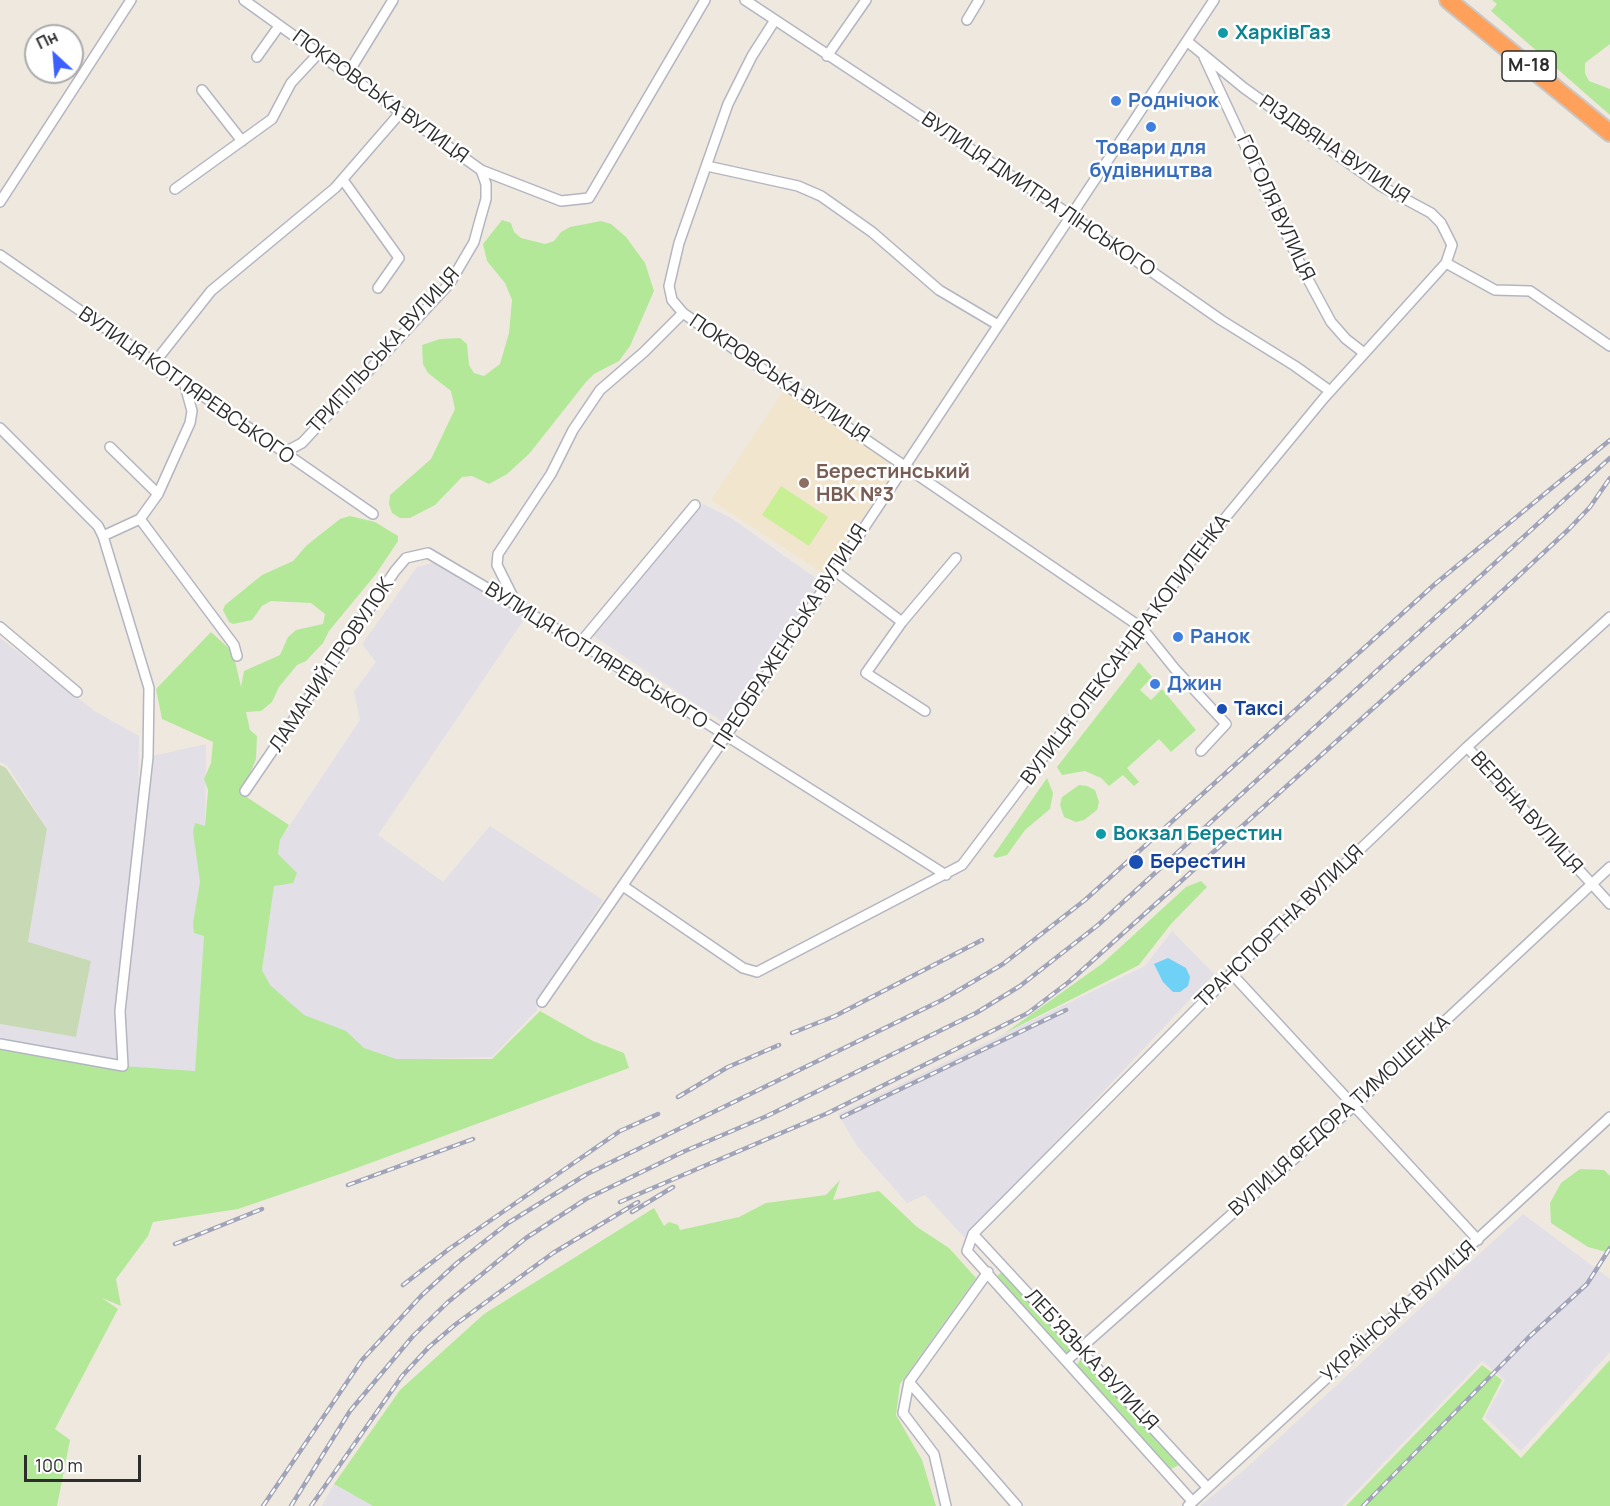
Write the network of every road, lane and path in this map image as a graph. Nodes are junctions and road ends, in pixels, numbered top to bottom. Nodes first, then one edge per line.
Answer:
1 (131, 0) edge
2 (244, 0) edge
3 (393, 0) edge
4 (705, 0) edge
5 (745, 0) edge
6 (866, 0) edge
7 (979, 0) edge
8 (1214, 0) edge
9 (1448, 0) edge
10 (775, 20) junction
11 (967, 20) dead end
12 (279, 26) junction
13 (1188, 42) junction
14 (1202, 52) junction
15 (318, 54) junction
16 (827, 56) junction
17 (257, 57) dead end
18 (347, 75) junction
19 (202, 90) dead end
20 (401, 112) junction
21 (1610, 133) edge
22 (242, 141) junction
23 (707, 166) junction
24 (482, 170) junction
25 (343, 180) junction
26 (175, 189) dead end
27 (0, 202) edge
28 (1072, 216) junction
29 (0, 255) edge
30 (1446, 263) junction
31 (378, 288) dead end
32 (683, 313) junction
33 (998, 325) junction
34 (1610, 346) edge
35 (1364, 353) junction
36 (156, 362) junction
37 (184, 382) junction
38 (1330, 391) junction
39 (0, 428) edge
40 (110, 447) dead end
41 (283, 453) junction
42 (905, 465) junction
43 (158, 494) junction
44 (695, 505) dead end
45 (373, 514) dead end
46 (140, 519) junction
47 (103, 536) junction
48 (428, 553) joint
49 (956, 558) dead end
50 (835, 571) junction
51 (517, 604) junction
52 (1610, 617) edge
53 (902, 622) junction
54 (0, 627) edge
55 (1142, 628) junction
56 (580, 643) junction
57 (237, 656) dead end
58 (77, 692) dead end
59 (925, 711) dead end
60 (726, 736) junction
61 (1467, 747) junction
62 (1201, 752) dead end
63 (245, 791) dead end
64 (1610, 867) edge
65 (946, 875) junction
66 (1591, 885) junction
67 (623, 886) junction
68 (1610, 904) edge
69 (1231, 973) junction
70 (542, 1002) dead end
71 (0, 1044) edge
72 (1355, 1105) junction
73 (1610, 1117) edge
74 (973, 1234) junction
75 (1478, 1240) junction
76 (967, 1251) joint
77 (988, 1272) junction
78 (1081, 1348) junction
79 (1066, 1361) junction
80 (909, 1382) junction
81 (1207, 1487) junction
82 (1190, 1504) edge
83 (946, 1506) edge
84 (1017, 1506) edge

1 - 27 street
2 - 12 street, ПОКРОВСЬКА ВУЛИЦЯ
3 - 18 street
4 - 24 street, ПОКРОВСЬКА ВУЛИЦЯ
5 - 10 street, ВУЛИЦЯ ДМИТРА ЛІНСЬКОГО
6 - 16 street
7 - 11 street
8 - 13 street, ПРЕОБРАЖЕНСЬКА ВУЛИЦЯ
9 - 21 highway, М-18
10 - 16 street, ВУЛИЦЯ ДМИТРА ЛІНСЬКОГО
10 - 23 street
12 - 15 street, ПОКРОВСЬКА ВУЛИЦЯ
12 - 17 street
13 - 14 street, РІЗДВЯНА ВУЛИЦЯ
13 - 28 street, ПРЕОБРАЖЕНСЬКА ВУЛИЦЯ
14 - 30 street, РІЗДВЯНА ВУЛИЦЯ
14 - 35 street, ГОГОЛЯ ВУЛИЦЯ
15 - 18 street, ПОКРОВСЬКА ВУЛИЦЯ
15 - 22 street
16 - 28 street, ВУЛИЦЯ ДМИТРА ЛІНСЬКОГО
18 - 20 street, ПОКРОВСЬКА ВУЛИЦЯ
19 - 22 street
20 - 24 street, ПОКРОВСЬКА ВУЛИЦЯ
20 - 25 street
22 - 26 street
23 - 32 street
23 - 33 street
24 - 41 street, ТРИПІЛЬСЬКА ВУЛИЦЯ
25 - 31 street
25 - 36 street
28 - 33 street, ПРЕОБРАЖЕНСЬКА ВУЛИЦЯ
28 - 38 street, ВУЛИЦЯ ДМИТРА ЛІНСЬКОГО
29 - 36 street, ВУЛИЦЯ КОТЛЯРЕВСЬКОГО
30 - 34 street
30 - 35 street, ВУЛИЦЯ ОЛЕКСАНДРА КОПИЛЕНКА
32 - 42 street, ПОКРОВСЬКА ВУЛИЦЯ
32 - 51 street
33 - 42 street, ПРЕОБРАЖЕНСЬКА ВУЛИЦЯ
35 - 38 street, ВУЛИЦЯ ОЛЕКСАНДРА КОПИЛЕНКА
36 - 37 street, ВУЛИЦЯ КОТЛЯРЕВСЬКОГО
37 - 41 street, ВУЛИЦЯ КОТЛЯРЕВСЬКОГО
37 - 43 street
38 - 55 street, ВУЛИЦЯ ОЛЕКСАНДРА КОПИЛЕНКА
39 - 47 street
40 - 43 street
41 - 45 street, ВУЛИЦЯ КОТЛЯРЕВСЬКОГО
42 - 50 street, ПРЕОБРАЖЕНСЬКА ВУЛИЦЯ
42 - 55 street, ПОКРОВСЬКА ВУЛИЦЯ
43 - 46 street
44 - 56 street
46 - 47 street
46 - 57 street
47 - 71 street
48 - 51 street, ВУЛИЦЯ КОТЛЯРЕВСЬКОГО
48 - 63 street, ЛАМАНИЙ ПРОВУЛОК
49 - 53 street
50 - 53 street
50 - 60 street, ПРЕОБРАЖЕНСЬКА ВУЛИЦЯ
51 - 56 street, ВУЛИЦЯ КОТЛЯРЕВСЬКОГО
52 - 61 street, ТРАНСПОРТНА ВУЛИЦЯ
53 - 59 street
54 - 58 street
55 - 62 street, ПОКРОВСЬКА ВУЛИЦЯ
55 - 65 street, ВУЛИЦЯ ОЛЕКСАНДРА КОПИЛЕНКА
56 - 60 street, ВУЛИЦЯ КОТЛЯРЕВСЬКОГО
60 - 65 street, ВУЛИЦЯ КОТЛЯРЕВСЬКОГО
60 - 67 street, ПРЕОБРАЖЕНСЬКА ВУЛИЦЯ
61 - 66 street, ВЕРБНА ВУЛИЦЯ
61 - 69 street, ТРАНСПОРТНА ВУЛИЦЯ
64 - 66 street, ВУЛИЦЯ ФЕДОРА ТИМОШЕНКА
65 - 67 street, ВУЛИЦЯ ОЛЕКСАНДРА КОПИЛЕНКА
66 - 68 street, ВЕРБНА ВУЛИЦЯ
66 - 72 street, ВУЛИЦЯ ФЕДОРА ТИМОШЕНКА
67 - 70 street, ПРЕОБРАЖЕНСЬКА ВУЛИЦЯ
69 - 72 street
69 - 74 street, ТРАНСПОРТНА ВУЛИЦЯ
72 - 75 street
72 - 78 street, ВУЛИЦЯ ФЕДОРА ТИМОШЕНКА
73 - 75 street, УКРАЇНСЬКА ВУЛИЦЯ
74 - 76 street, ТРАНСПОРТНА ВУЛИЦЯ
74 - 78 street, ЛЕБ'ЯЗЬКА ВУЛИЦЯ
75 - 81 street, УКРАЇНСЬКА ВУЛИЦЯ
76 - 77 street, ЛЕБ'ЯЗЬКА ВУЛИЦЯ
77 - 79 street, ЛЕБ'ЯЗЬКА ВУЛИЦЯ
77 - 80 street
78 - 79 street, ВУЛИЦЯ ФЕДОРА ТИМОШЕНКА
78 - 81 street, ЛЕБ'ЯЗЬКА ВУЛИЦЯ
79 - 82 street, ЛЕБ'ЯЗЬКА ВУЛИЦЯ
80 - 83 street
80 - 84 street
81 - 82 street, УКРАЇНСЬКА ВУЛИЦЯ

